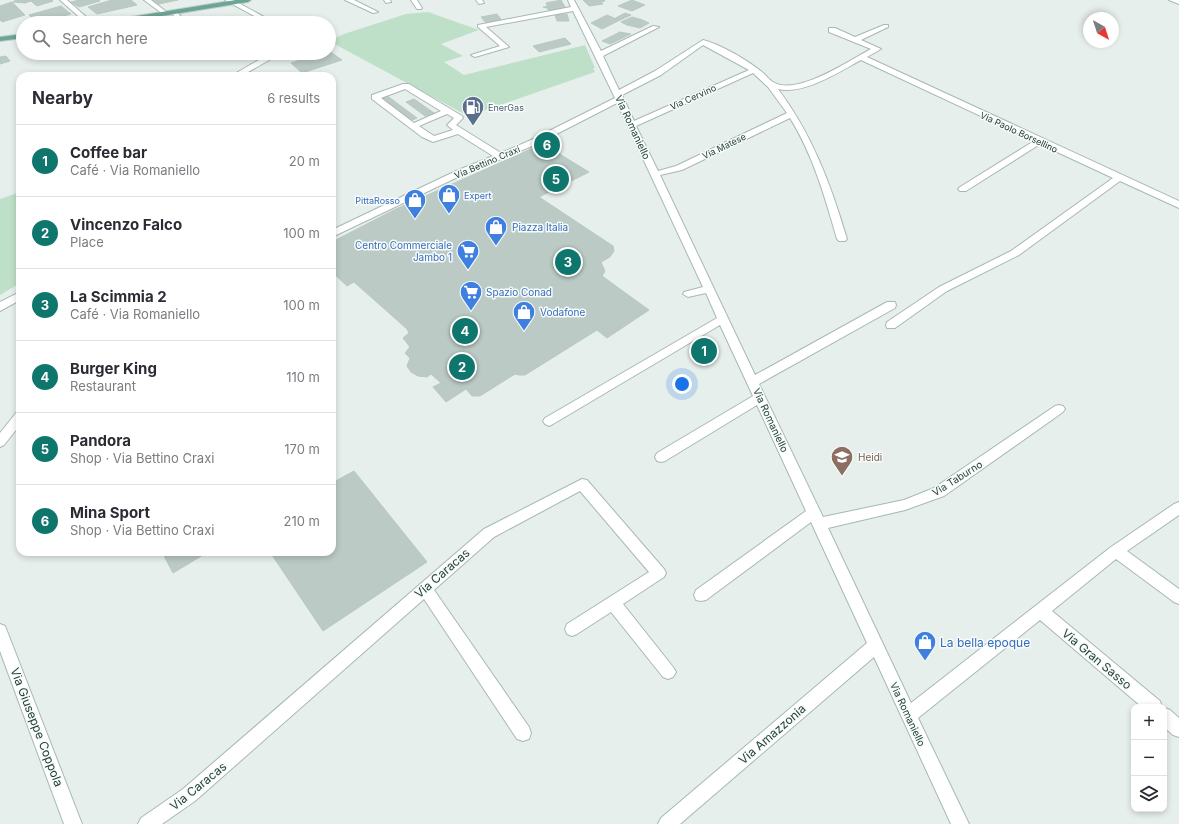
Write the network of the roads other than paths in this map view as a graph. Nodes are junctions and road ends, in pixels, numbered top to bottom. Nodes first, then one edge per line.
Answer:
1 (63, 0) edge
2 (147, 0) edge
3 (248, 0) edge
4 (348, 0) edge
5 (414, 0) edge
6 (572, 0) edge
7 (1172, 0) edge
8 (230, 1) edge
9 (1179, 2) edge
10 (419, 8) dead end
11 (375, 12) dead end
12 (166, 13) junction
13 (578, 13) junction
14 (175, 15) joint
15 (82, 16) edge
16 (148, 16) edge
17 (259, 16) edge
18 (886, 26) dead end
19 (655, 27) dead end
20 (832, 30) dead end
21 (16, 37) edge
22 (0, 39) edge
23 (855, 40) junction
24 (475, 55) dead end
25 (599, 55) junction
26 (860, 58) junction
27 (265, 60) edge
28 (754, 70) junction
29 (243, 72) edge
30 (770, 84) junction
31 (618, 97) junction
32 (448, 111) junction
33 (791, 114) junction
34 (632, 125) junction
35 (413, 126) junction
36 (459, 131) junction
37 (1039, 141) junction
38 (500, 156) junction
39 (655, 174) junction
40 (1120, 177) junction
41 (424, 180) dead end
42 (432, 186) junction
43 (963, 189) dead end
44 (1179, 205) edge
45 (336, 232) edge
46 (842, 239) dead end
47 (709, 289) junction
48 (688, 294) dead end
49 (16, 297) edge
50 (891, 305) dead end
51 (0, 307) edge
52 (723, 320) junction
53 (891, 325) dead end
54 (753, 382) junction
55 (760, 398) junction
56 (1060, 410) dead end
57 (16, 421) edge
58 (549, 421) dead end
59 (0, 442) edge
60 (661, 457) dead end
61 (1179, 508) edge
62 (817, 519) junction
63 (1116, 551) junction
64 (425, 589) junction
65 (701, 595) dead end
66 (1179, 597) edge
67 (613, 603) junction
68 (1041, 611) junction
69 (572, 630) dead end
70 (0, 631) edge
71 (876, 645) junction
72 (668, 672) dead end
73 (1150, 704) edge
74 (909, 715) junction
75 (1167, 719) edge
76 (1179, 729) edge
77 (523, 733) dead end
78 (73, 824) edge
79 (146, 824) edge
80 (667, 824) edge
81 (960, 824) edge

1 - 15 street
2 - 12 street
3 - 8 main road
4 - 11 street
5 - 10 street
6 - 13 street, Via Romaniello
7 - 9 street
8 - 14 main road
8 - 17 street
12 - 14 main road
12 - 16 main road
13 - 24 street
13 - 25 street, Via Romaniello
18 - 23 street
19 - 25 street
20 - 23 street
21 - 22 main road
23 - 26 street
25 - 31 street, Via Romaniello
26 - 30 street
26 - 37 street, Via Paolo Borsellino
27 - 29 street
28 - 30 street
28 - 31 street, Via Bettino Craxi
28 - 34 street, Via Cervino
30 - 33 street
31 - 34 street, Via Romaniello
31 - 38 street, Via Bettino Craxi
32 - 35 street
32 - 35 street
32 - 36 street
33 - 39 street, Via Matese
33 - 46 street
34 - 39 street, Via Romaniello
35 - 36 street
36 - 38 street
37 - 40 street, Via Paolo Borsellino
37 - 43 street
38 - 42 street, Via Bettino Craxi
39 - 47 street, Via Romaniello
40 - 44 street, Via Paolo Borsellino
40 - 53 street
41 - 42 street
42 - 45 street, Via Bettino Craxi
47 - 48 street
47 - 52 street, Via Romaniello
49 - 51 street
50 - 54 street
52 - 54 street, Via Romaniello
52 - 58 street
54 - 55 street, Via Romaniello
55 - 60 street
55 - 62 street, Via Romaniello
56 - 62 street, Via Taburno
57 - 59 street
61 - 63 street
62 - 65 street
62 - 71 street, Via Romaniello
63 - 66 street
63 - 68 street
64 - 67 street, Via Caracas
64 - 77 street
64 - 79 street, Via Caracas
67 - 69 street, Via Caracas
67 - 72 street
68 - 73 street, Via Gran Sasso
68 - 74 street
70 - 78 street, Via Giuseppe Coppola
71 - 74 street, Via Romaniello
71 - 80 street, Via Amazzonia
74 - 81 street, Via Romaniello
75 - 76 street

